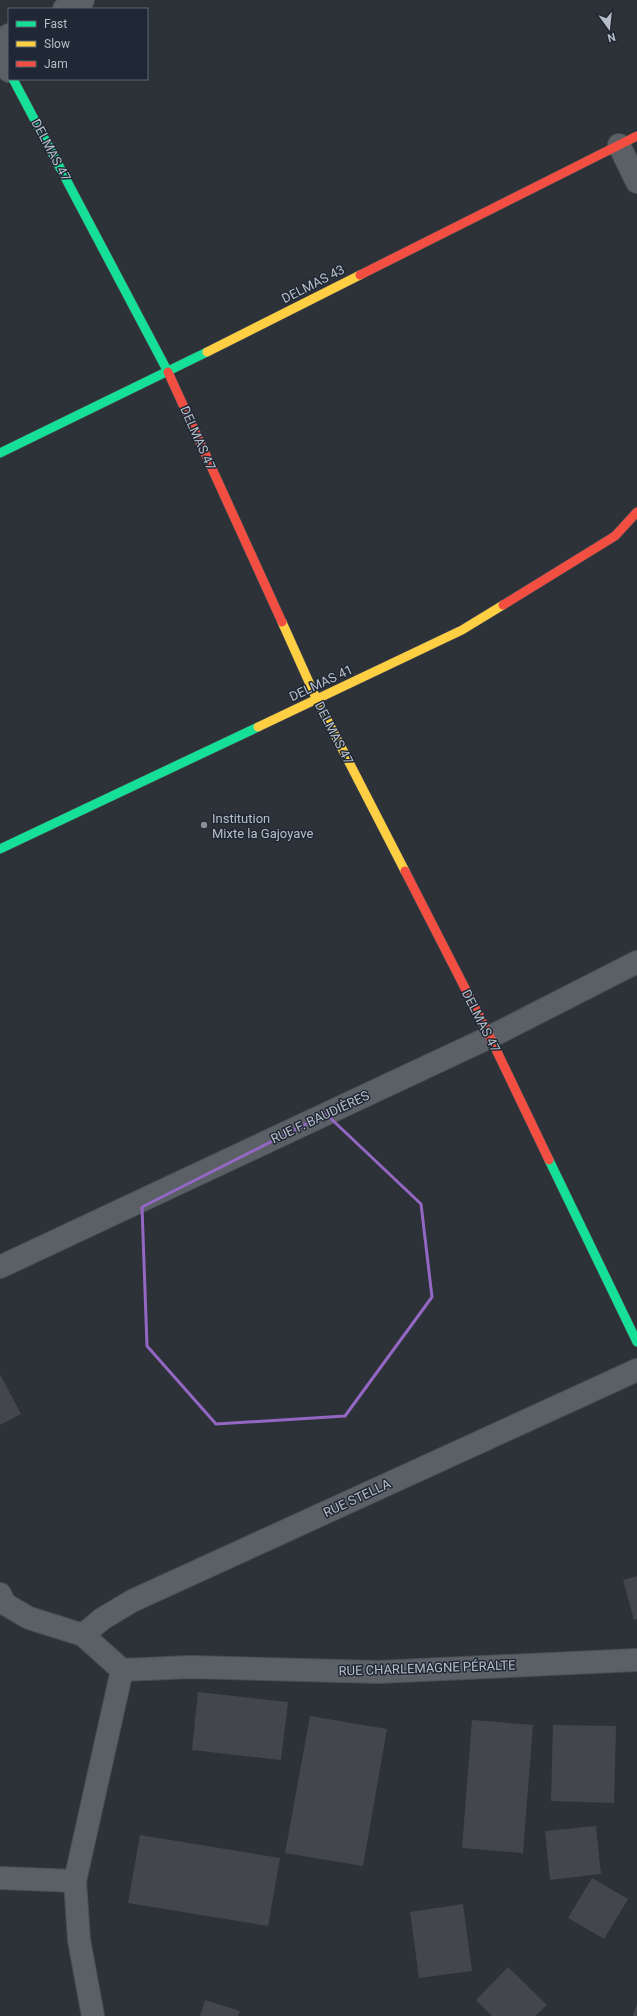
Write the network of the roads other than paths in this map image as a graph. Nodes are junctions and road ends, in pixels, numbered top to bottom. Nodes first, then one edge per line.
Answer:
1 (83, 0) edge
2 (66, 8) edge
3 (0, 54) edge
4 (8, 69) edge
5 (14, 80) edge
6 (628, 140) edge
7 (637, 182) edge
8 (168, 372) junction
9 (0, 453) edge
10 (637, 512) edge
11 (317, 700) junction
12 (0, 849) edge
13 (637, 962) edge
14 (490, 1037) junction
15 (0, 1267) edge
16 (637, 1342) edge
17 (637, 1370) edge
18 (0, 1594) edge
19 (83, 1635) junction
20 (637, 1660) edge
21 (122, 1670) junction
22 (0, 1878) edge
23 (75, 1881) junction
24 (93, 2016) edge

1 - 2 street
3 - 4 street
5 - 8 street, DELMAS 47
6 - 7 street
6 - 8 street, DELMAS 43
8 - 9 street, DELMAS 43
8 - 11 street, DELMAS 47
10 - 11 street, DELMAS 41
11 - 12 street, DELMAS 41
11 - 14 street, DELMAS 47
13 - 14 street, RUE F. BAUDIÈRES
14 - 15 street, RUE F. BAUDIÈRES
14 - 16 street, DELMAS 47
17 - 19 street, RUE STELLA
18 - 19 street
19 - 21 street
20 - 21 street, RUE CHARLEMAGNE PÉRALTE
21 - 23 street
22 - 23 street
23 - 24 street

